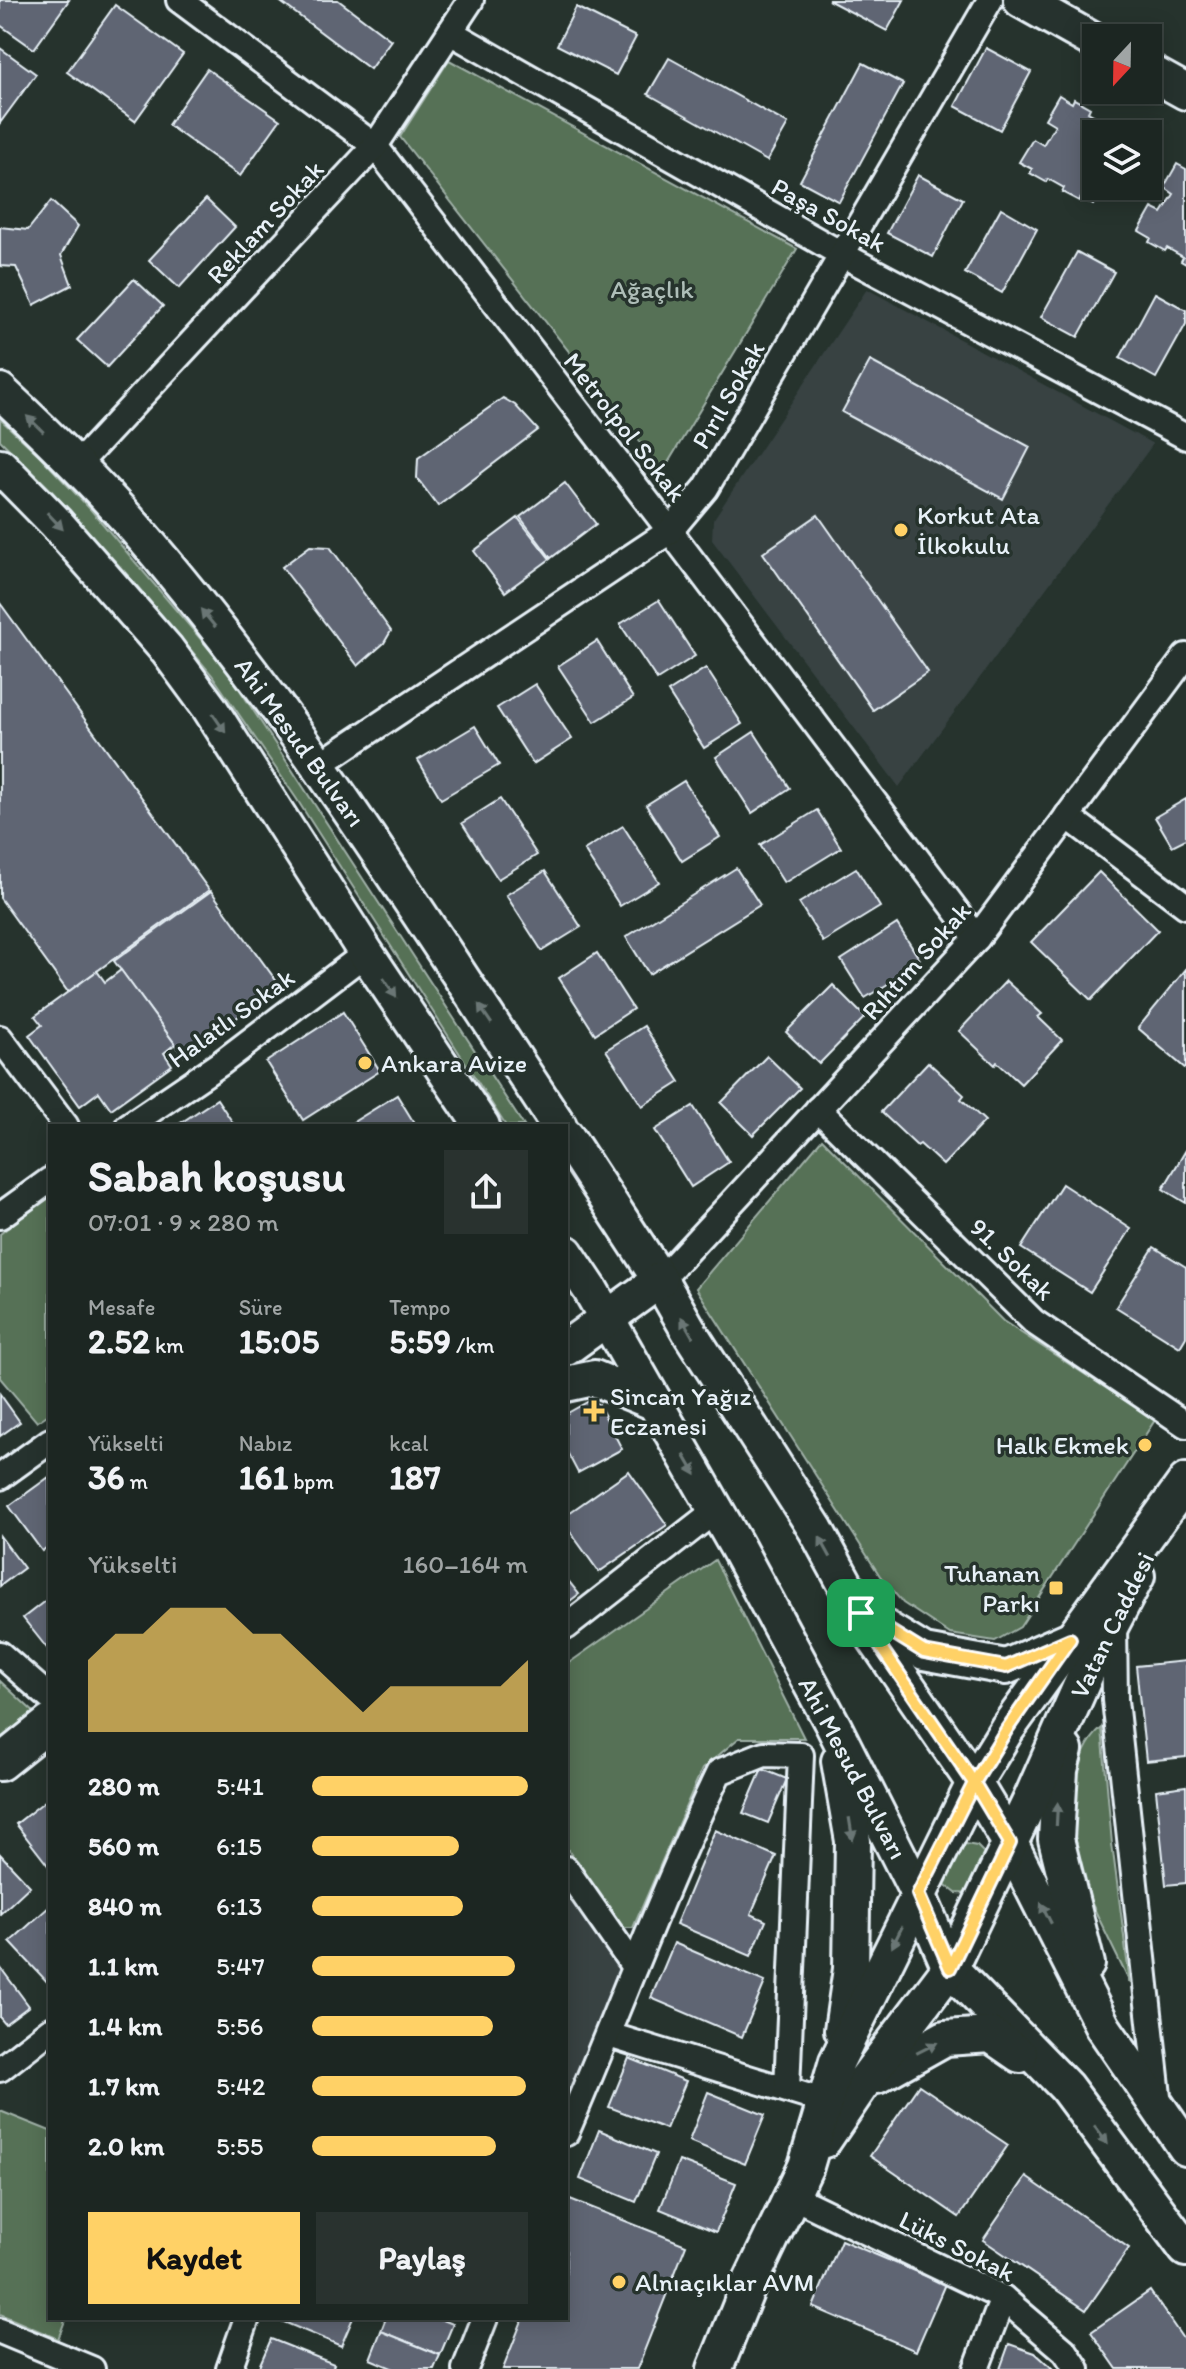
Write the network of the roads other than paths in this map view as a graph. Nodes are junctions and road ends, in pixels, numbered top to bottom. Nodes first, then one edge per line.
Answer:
1 (179, 0) edge
2 (471, 0) edge
3 (990, 0) edge
4 (1021, 0) edge
5 (450, 32) junction
6 (1082, 34) edge
7 (1162, 79) edge
8 (1186, 92) edge
9 (375, 146) junction
10 (843, 255) junction
11 (0, 391) edge
12 (1186, 437) edge
13 (77, 465) junction
14 (0, 466) edge
15 (670, 531) junction
16 (1186, 656) edge
17 (319, 765) junction
18 (1067, 816) junction
19 (1186, 906) edge
20 (977, 938) junction
21 (366, 953) junction
22 (0, 1038) edge
23 (818, 1109) junction
24 (64, 1124) edge
25 (131, 1124) edge
26 (481, 1124) edge
27 (558, 1124) edge
28 (568, 1139) edge
29 (48, 1181) edge
30 (0, 1216) edge
31 (568, 1256) edge
32 (660, 1280) junction
33 (606, 1319) junction
34 (568, 1347) edge
35 (568, 1384) edge
36 (653, 1402) junction
37 (1186, 1425) edge
38 (48, 1442) edge
39 (0, 1477) edge
40 (1186, 1481) edge
41 (716, 1510) junction
42 (1161, 1517) junction
43 (861, 1613) junction
44 (1114, 1621) junction
45 (568, 1625) edge
46 (1070, 1639) junction
47 (0, 1654) edge
48 (1089, 1667) junction
49 (48, 1696) edge
50 (48, 1725) edge
51 (833, 1725) junction
52 (0, 1763) edge
53 (974, 1783) junction
54 (1010, 1843) junction
55 (568, 1872) edge
56 (918, 1894) junction
57 (634, 1967) junction
58 (950, 1968) junction
59 (1103, 2027) junction
60 (48, 2032) edge
61 (609, 2035) junction
62 (837, 2061) junction
63 (0, 2069) edge
64 (860, 2087) junction
65 (1066, 2087) junction
66 (787, 2089) junction
67 (826, 2102) junction
68 (1159, 2107) junction
69 (568, 2128) edge
70 (1186, 2148) edge
71 (800, 2182) junction
72 (1186, 2249) edge
73 (1003, 2298) junction
74 (246, 2320) edge
75 (484, 2320) edge
76 (0, 2331) edge
77 (92, 2369) edge
78 (229, 2369) edge
79 (465, 2369) edge
80 (715, 2369) edge
81 (976, 2369) edge
82 (1077, 2369) edge

1 - 9 street, Metrolpol Sokak
2 - 5 street, Reklam Sokak
3 - 10 street, Pırıl Sokak
4 - 6 main road
5 - 9 street, Reklam Sokak
5 - 10 street, Paşa Sokak
7 - 8 main road
9 - 13 street, Reklam Sokak
9 - 15 street, Metrolpol Sokak
10 - 12 street, Paşa Sokak
10 - 15 street, Pırıl Sokak
13 -> 11 main road, Ahi Mesud Bulvarı
17 -> 13 main road, Ahi Mesud Bulvarı
14 -> 21 main road, Ahi Mesud Bulvarı
15 - 17 street, Pırıl Sokak
15 - 20 street, Metrolpol Sokak
16 - 18 street, Rıhtım Sokak
27 -> 17 main road, Ahi Mesud Bulvarı
18 - 19 street
18 - 20 street, Rıhtım Sokak
20 - 23 street, Rıhtım Sokak
21 - 25 street, Halatlı Sokak
21 -> 26 main road, Ahi Mesud Bulvarı
22 - 24 street
23 - 32 street, Rıhtım Sokak
23 - 37 street, 91. Sokak
28 - 32 main road
29 - 30 street
31 - 33 main road, Ahi Mesud Bulvarı
32 - 33 main road
43 -> 32 main road
33 - 34 main road
33 - 36 main road, Ahi Mesud Bulvarı
35 - 36 main road
36 -> 41 main road, Ahi Mesud Bulvarı
38 - 39 street
40 - 42 main road
41 - 45 street
41 - 51 main road, Ahi Mesud Bulvarı
42 - 44 main road, Vatan Caddesi
42 - 46 main road, Vatan Caddesi
43 - 46 main road
43 - 53 main road
44 - 48 main road, Vatan Caddesi
44 - 68 street
46 - 53 main road, Vatan Caddesi
47 - 49 street
48 - 54 main road, Vatan Caddesi
59 -> 48 main road
50 - 52 main road
51 - 56 main road, Ahi Mesud Bulvarı
51 -> 62 main road
53 - 54 main road
53 - 56 main road, Vatan Caddesi
54 - 58 main road, Vatan Caddesi
59 -> 54 main road
55 - 57 street
56 - 58 main road, Ahi Mesud Bulvarı
56 -> 62 main road, Vatan Caddesi
57 - 61 street
57 - 66 street
58 - 64 main road, Vatan Caddesi
58 - 65 main road, Ahi Mesud Bulvarı
59 - 68 main road
60 - 63 street
61 - 66 street
61 - 69 street
62 - 67 main road, Vatan Caddesi
64 -> 65 main road
64 - 71 main road, Vatan Caddesi
65 -> 72 main road, Ahi Mesud Bulvarı
66 - 67 street
67 - 71 main road, Vatan Caddesi
68 - 70 main road
71 - 73 street, Lüks Sokak
71 - 80 main road, Vatan Caddesi
73 - 81 street
73 - 82 street, Lüks Sokak
74 - 78 street
75 - 79 street
76 - 77 street

